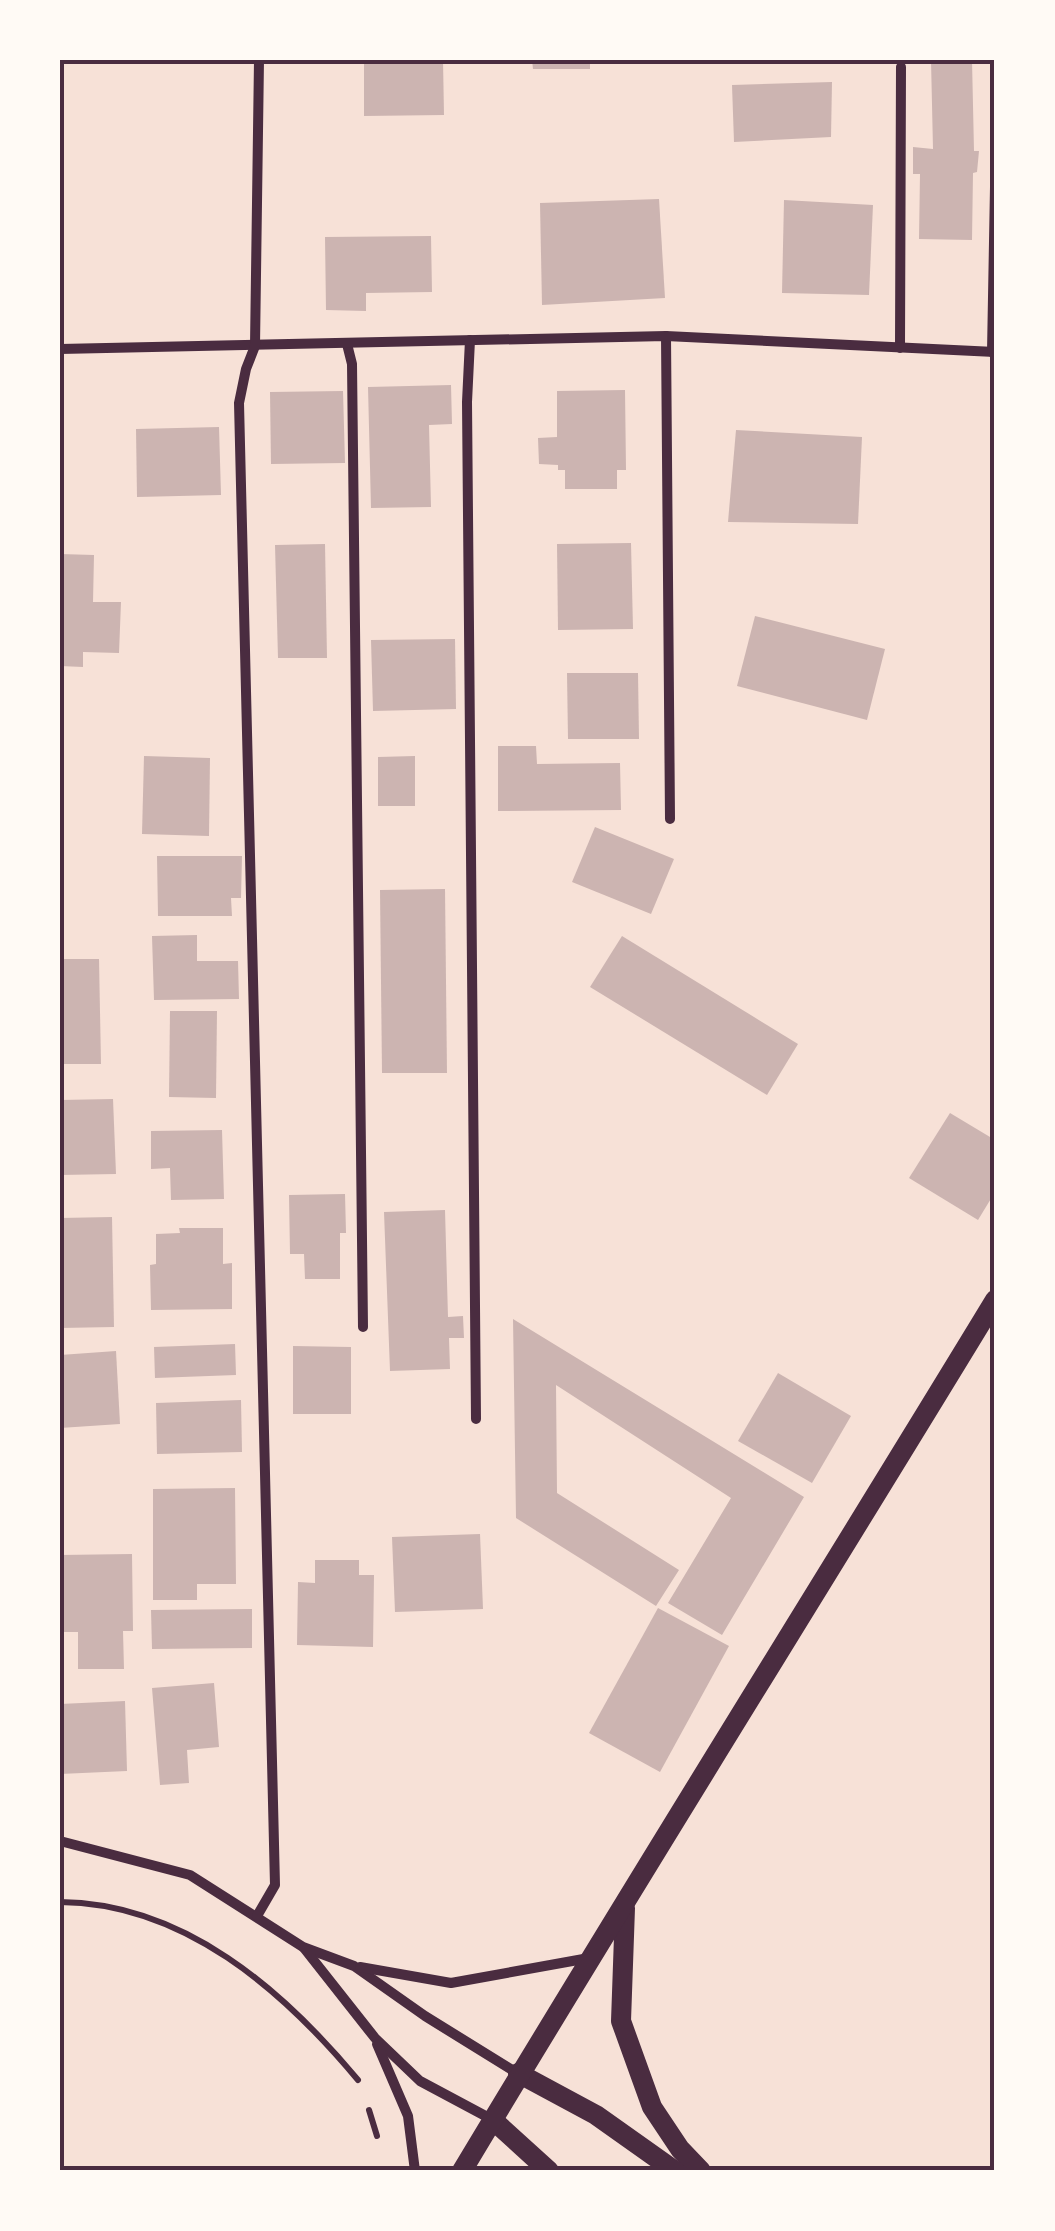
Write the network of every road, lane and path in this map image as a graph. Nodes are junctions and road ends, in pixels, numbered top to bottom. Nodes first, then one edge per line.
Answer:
1 (259, 60) edge
2 (901, 66) dead end
3 (995, 186) edge
4 (666, 336) junction
5 (470, 340) junction
6 (347, 344) junction
7 (255, 346) junction
8 (900, 348) junction
9 (60, 349) edge
10 (994, 352) edge
11 (670, 819) dead end
12 (995, 1300) edge
13 (363, 1327) dead end
14 (476, 1419) dead end
15 (60, 1841) edge
16 (60, 1902) edge
17 (625, 1906) junction
18 (258, 1916) junction
19 (303, 1947) junction
20 (590, 1958) junction
21 (354, 1966) junction
22 (375, 2038) junction
23 (518, 2073) junction
24 (362, 2085) dead end
25 (366, 2100) dead end
26 (493, 2120) junction
27 (380, 2144) dead end
28 (415, 2171) edge
29 (462, 2171) edge
30 (549, 2171) edge
31 (675, 2171) edge
32 (701, 2171) edge

1 - 7 street
2 - 8 street
3 - 10 street
4 - 5 street
4 - 8 street
4 - 11 street
5 - 6 street
5 - 14 street
6 - 7 street
6 - 13 street
7 - 9 street
7 - 18 street
8 - 10 street
12 - 17 main road
15 - 18 street
16 - 24 path
17 - 20 main road
17 - 32 main road
18 - 19 street
19 - 21 street
19 - 22 street
20 - 21 street
20 - 23 main road
21 - 23 street
22 - 26 street
22 - 28 street
23 - 26 main road
23 - 31 main road
25 - 27 path
26 - 29 main road
26 - 30 main road

